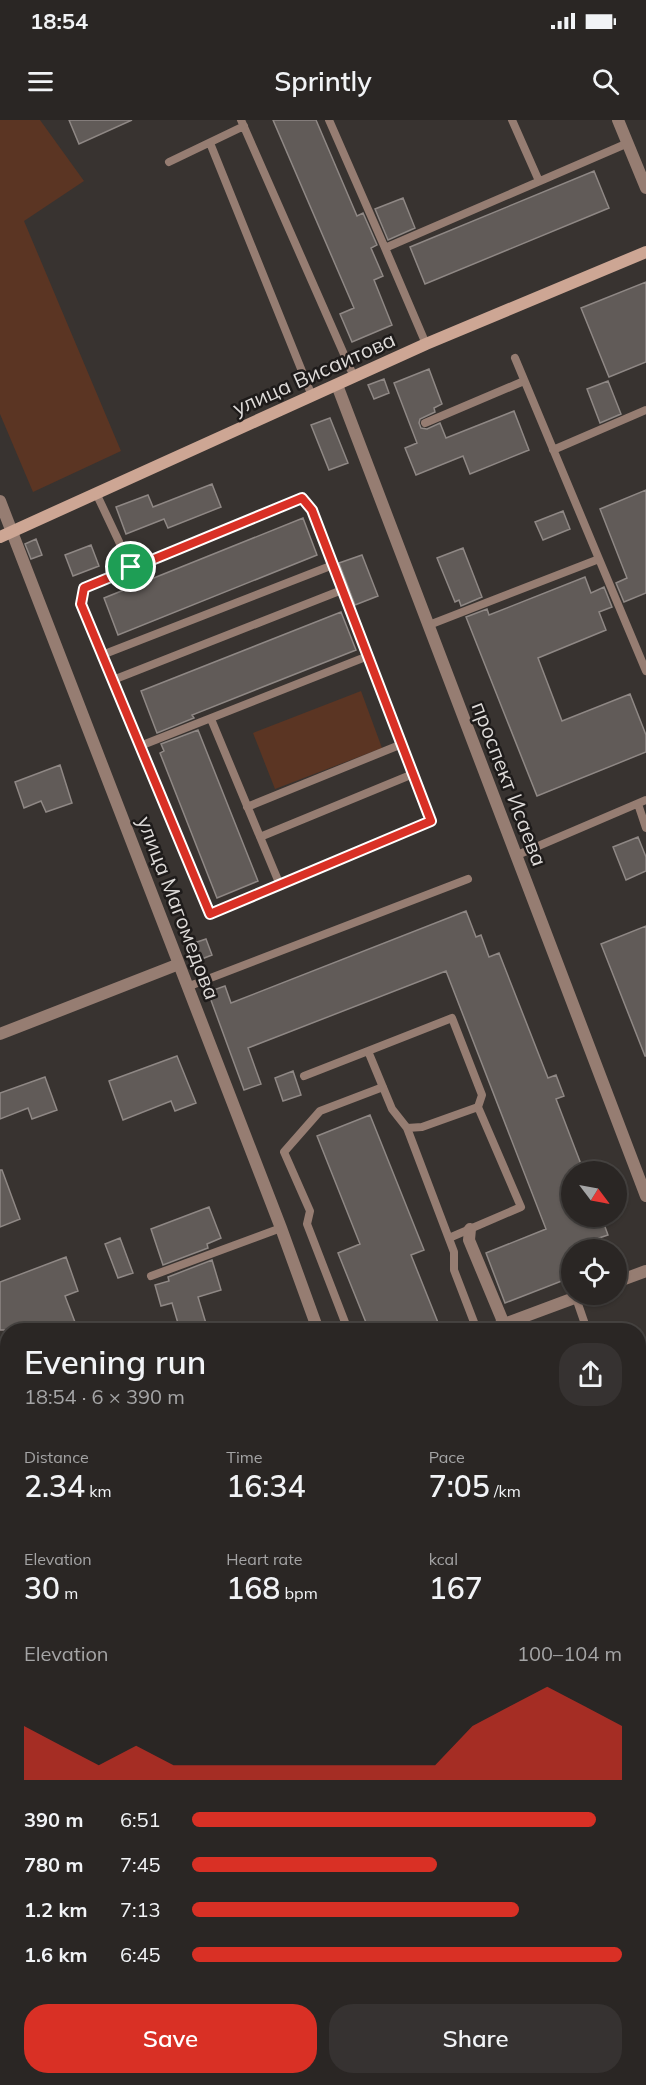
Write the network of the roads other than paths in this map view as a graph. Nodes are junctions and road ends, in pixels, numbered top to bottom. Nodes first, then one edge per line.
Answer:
1 (329, 120) edge
2 (512, 120) edge
3 (618, 120) edge
4 (243, 123) edge
5 (210, 143) junction
6 (628, 143) junction
7 (169, 162) dead end
8 (539, 181) junction
9 (646, 188) edge
10 (385, 248) junction
11 (646, 252) edge
12 (426, 344) junction
13 (515, 358) dead end
14 (354, 377) junction
15 (524, 381) junction
16 (337, 385) junction
17 (312, 396) junction
18 (646, 410) edge
19 (425, 423) dead end
20 (553, 450) junction
21 (96, 493) junction
22 (0, 501) edge
23 (6, 535) edge
24 (599, 559) junction
25 (333, 565) junction
26 (131, 567) junction
27 (342, 590) junction
28 (429, 625) junction
29 (646, 644) edge
30 (636, 648) junction
31 (102, 655) junction
32 (368, 656) junction
33 (646, 671) edge
34 (112, 680) junction
35 (211, 719) junction
36 (402, 744) junction
37 (140, 747) junction
38 (413, 774) junction
39 (642, 802) edge
40 (247, 807) junction
41 (646, 828) edge
42 (260, 837) junction
43 (515, 856) junction
44 (468, 879) dead end
45 (280, 885) junction
46 (178, 964) junction
47 (187, 987) junction
48 (0, 1034) edge
49 (368, 1051) junction
50 (304, 1076) dead end
51 (383, 1087) junction
52 (478, 1107) junction
53 (407, 1128) junction
54 (646, 1196) edge
55 (281, 1228) junction
56 (470, 1229) junction
57 (449, 1238) junction
58 (646, 1271) edge
59 (151, 1276) dead end
60 (627, 1278) edge
61 (561, 1303) edge
62 (582, 1305) edge
63 (315, 1323) edge
64 (345, 1323) edge
65 (474, 1323) edge
66 (504, 1323) edge
67 (507, 1323) edge
68 (586, 1323) edge

1 - 10 lane
2 - 8 lane
3 - 6 street
4 - 5 lane
4 - 14 lane
5 - 7 lane
5 - 17 lane
6 - 8 lane
6 - 9 street
8 - 10 lane
10 - 12 lane
11 - 12 main road, улица Висаитова
12 - 14 main road, улица Висаитова
13 - 15 lane
14 - 16 main road, улица Висаитова
15 - 19 lane
15 - 20 lane
16 - 17 main road, улица Висаитова
16 - 28 street, проспект Исаева
17 - 21 main road, улица Висаитова
18 - 20 lane
20 - 24 lane
21 - 23 main road, улица Висаитова
21 - 26 lane
22 - 23 street, улица Магомедова
23 - 46 street, улица Магомедова
24 - 28 lane
24 - 30 lane
25 - 26 lane
25 - 27 lane
25 - 31 lane
26 - 31 lane
27 - 32 lane
27 - 34 lane
28 - 43 street, проспект Исаева
29 - 30 lane
30 - 33 lane
31 - 34 lane
32 - 35 lane
32 - 36 lane
34 - 37 lane
35 - 37 lane
35 - 40 lane
36 - 38 lane
36 - 40 lane
37 - 45 lane
38 - 42 lane
38 - 45 lane
39 - 41 lane
39 - 43 lane
40 - 42 lane
42 - 45 lane
43 - 54 street, проспект Исаева
44 - 47 lane
46 - 47 street, улица Магомедова
46 - 48 street
47 - 55 street, улица Магомедова
49 - 50 lane
49 - 51 lane
49 - 52 lane
51 - 53 lane
51 - 64 lane
52 - 53 lane
52 - 56 lane
53 - 57 lane
55 - 59 lane
55 - 63 street, улица Магомедова
56 - 57 lane
56 - 66 street
57 - 65 lane
58 - 60 street
61 - 67 street
62 - 68 lane

